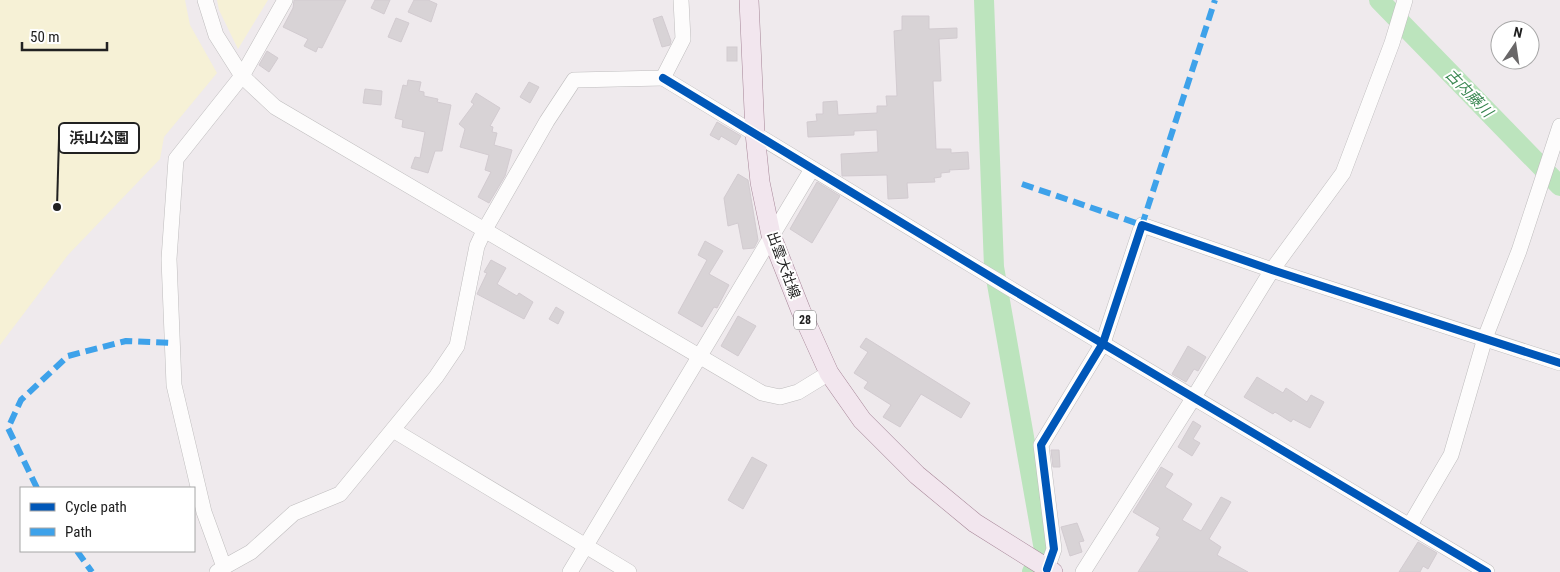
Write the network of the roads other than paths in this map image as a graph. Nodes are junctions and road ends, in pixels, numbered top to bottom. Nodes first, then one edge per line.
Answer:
1 (206, 0) edge
2 (284, 0) edge
3 (681, 0) edge
4 (749, 0) edge
5 (1403, 5) edge
6 (242, 76) junction
7 (663, 78) junction
8 (1560, 126) edge
9 (756, 134) junction
10 (812, 168) junction
11 (484, 231) junction
12 (771, 235) junction
13 (1272, 270) junction
14 (1485, 338) junction
15 (1103, 343) junction
16 (699, 357) junction
17 (1560, 363) edge
18 (829, 373) junction
19 (1194, 397) junction
20 (393, 430) junction
21 (1410, 525) junction
22 (585, 546) junction
23 (220, 569) edge
24 (1048, 569) edge
25 (570, 572) edge
26 (630, 572) edge
27 (1083, 572) edge
28 (1487, 572) edge

1 - 6 street
2 - 6 street
3 - 7 street
4 - 9 main road, 出雲大社線 / 28
5 - 13 street
6 - 11 street
6 - 23 street
7 - 9 street
7 - 11 street
8 - 14 street
9 - 10 street
9 - 12 main road, 出雲大社線 / 28
10 - 12 street
10 - 15 street
11 - 16 street
11 - 20 street
12 - 16 street
12 - 18 main road, 出雲大社線 / 28
13 - 14 street
13 - 15 street
13 - 19 street
14 - 17 street
14 - 21 street
15 - 19 street
15 - 24 street
16 - 18 street
16 - 22 street
18 - 24 main road, 出雲大社線 / 28
19 - 21 street
19 - 27 street
20 - 22 street
20 - 23 street
21 - 28 street
22 - 25 street
22 - 26 street

